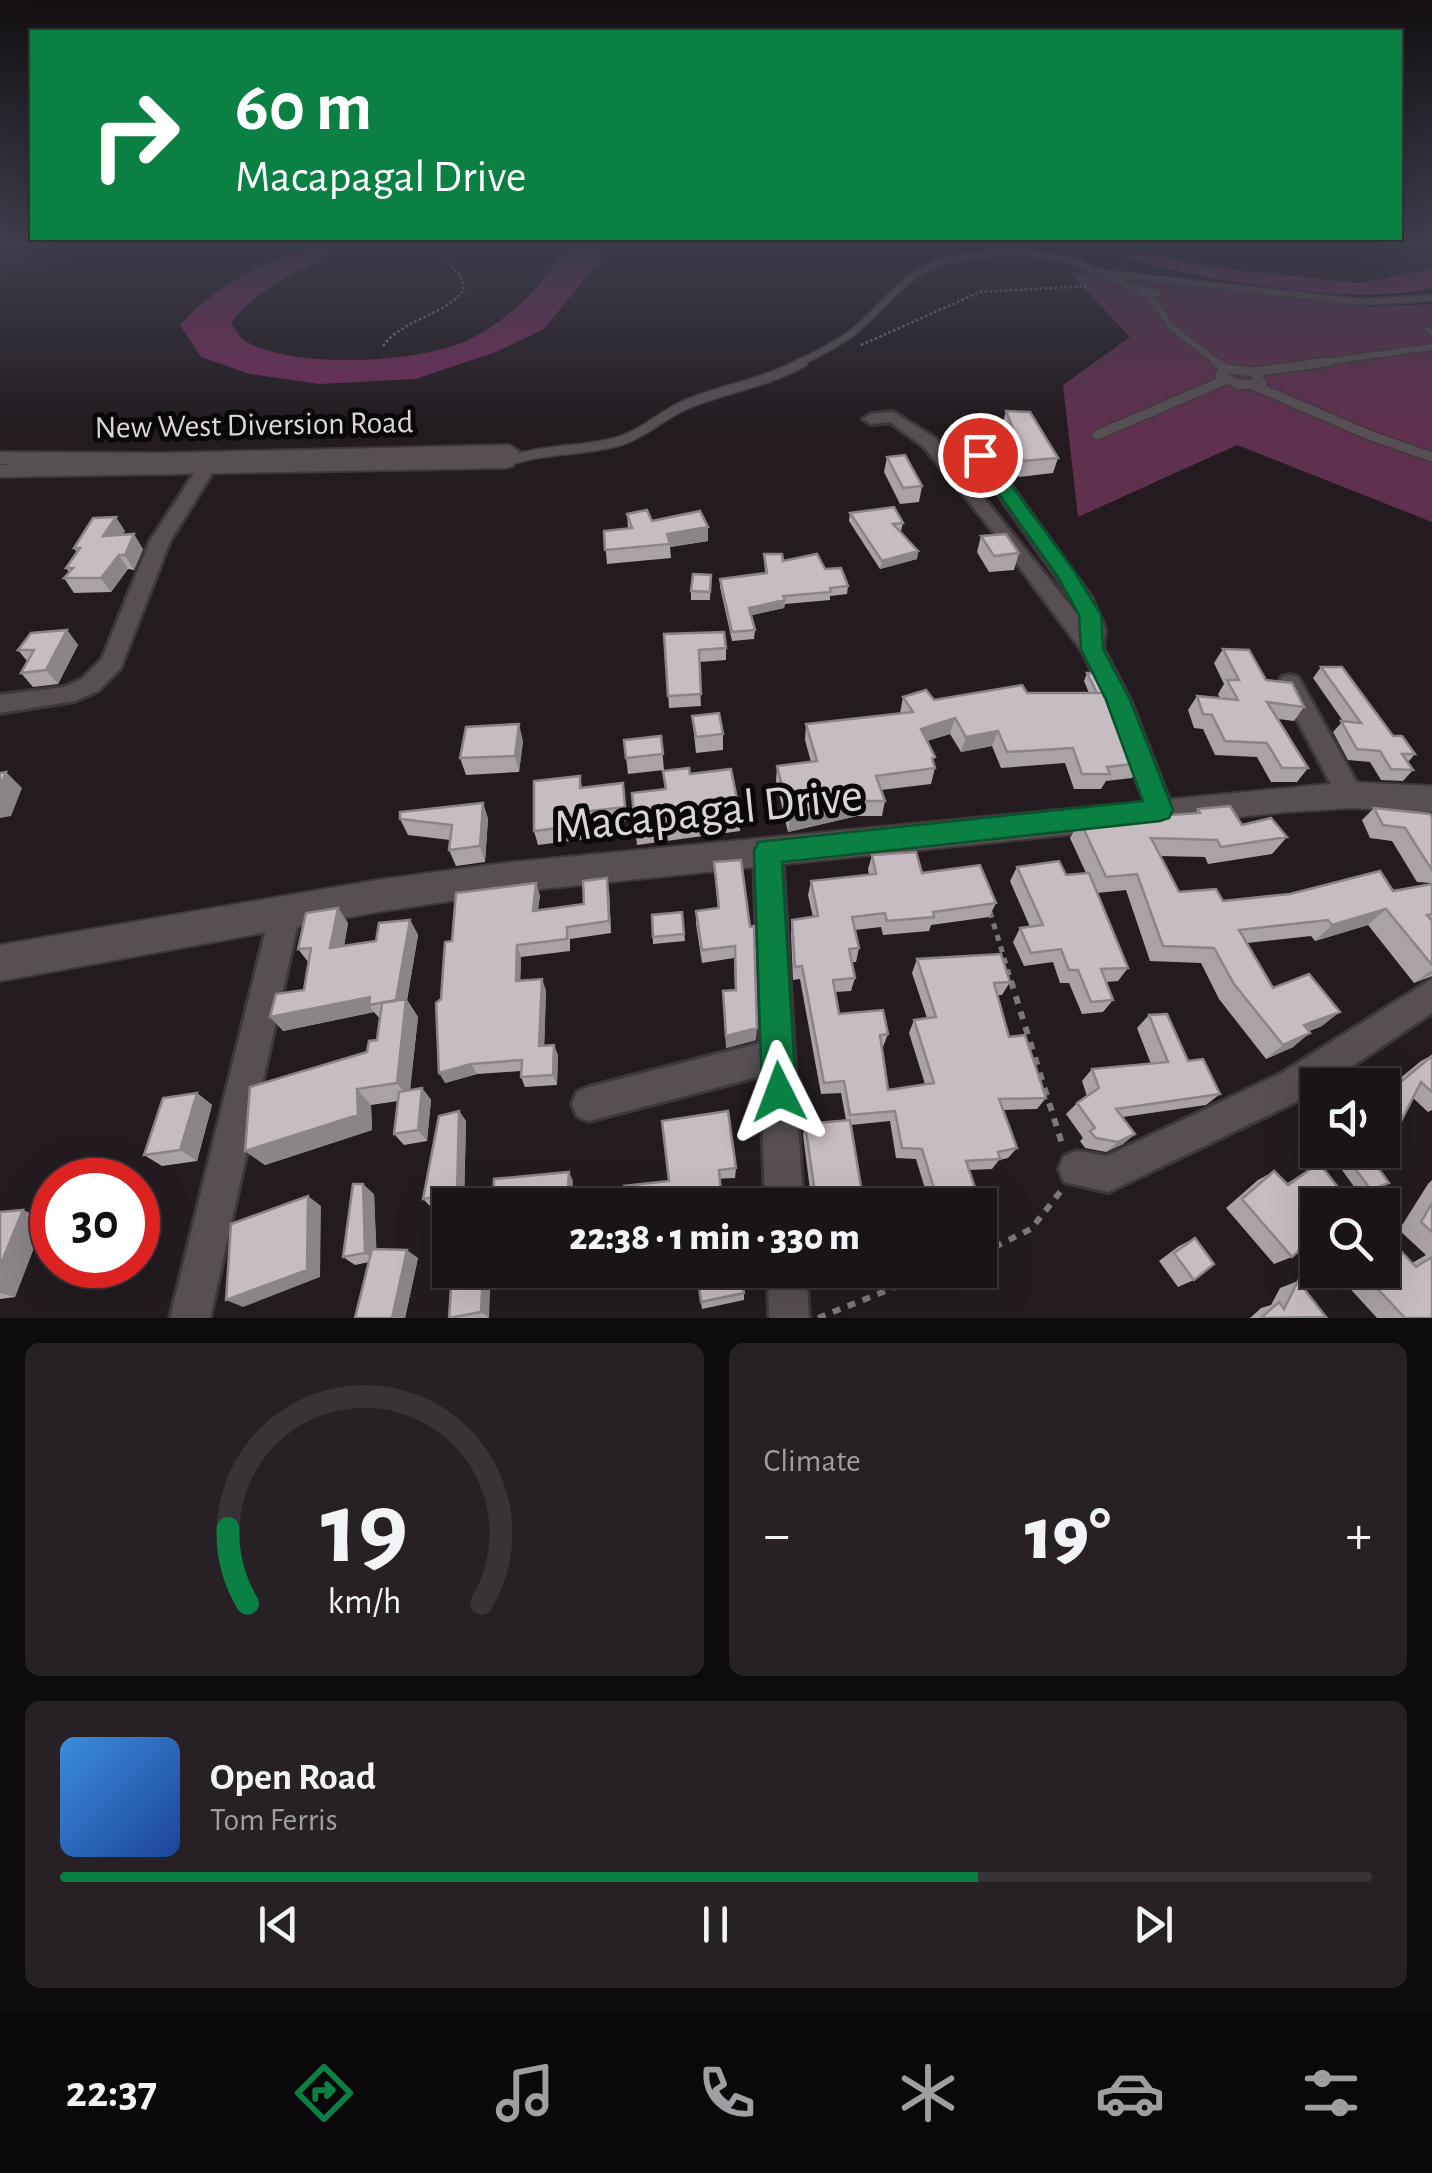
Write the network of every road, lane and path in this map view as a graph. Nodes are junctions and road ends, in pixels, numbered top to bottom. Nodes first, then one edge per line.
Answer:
1 (451, 303) edge
2 (886, 303) edge
3 (957, 303) edge
4 (1155, 303) edge
5 (383, 346) dead end
6 (1432, 346) edge
7 (824, 350) junction
8 (1226, 369) junction
9 (1252, 372) junction
10 (1226, 380) junction
11 (1255, 386) junction
12 (871, 419) dead end
13 (1097, 435) dead end
14 (980, 455) dead end
15 (512, 456) junction
16 (1432, 456) edge
17 (0, 458) edge
18 (205, 470) junction
19 (0, 471) edge
20 (1092, 649) junction
21 (1290, 682) edge
22 (0, 704) edge
23 (1350, 795) junction
24 (1432, 799) edge
25 (1160, 810) junction
26 (768, 851) junction
27 (987, 904) edge
28 (285, 913) junction
29 (0, 964) edge
30 (1432, 995) edge
31 (778, 1055) junction
32 (588, 1104) dead end
33 (1078, 1169) junction
34 (783, 1188) edge
35 (997, 1246) edge
36 (788, 1288) edge
37 (893, 1288) edge
38 (190, 1318) edge
39 (790, 1318) edge
40 (818, 1318) edge

1 - 5 path
2 - 7 lane
3 - 7 path
4 - 8 lane
6 - 9 lane
7 - 15 lane
8 - 9 lane
8 - 10 lane
9 - 11 lane
10 - 11 lane
10 - 13 lane
11 - 16 lane
12 - 20 street
14 - 20 street
15 - 17 street, New West Diversion Road
15 - 18 street, New West Diversion Road
18 - 19 street, New West Diversion Road
18 - 22 street
20 - 25 street
21 - 23 street
23 - 24 street, Macapagal Drive
23 - 25 street, Macapagal Drive
25 - 26 street, Macapagal Drive
26 - 28 street, Macapagal Drive
26 - 31 street
27 - 33 path
28 - 29 street, Macapagal Drive
28 - 38 street
30 - 33 street
31 - 32 street
31 - 34 street
33 - 35 path
36 - 39 street
37 - 40 path

